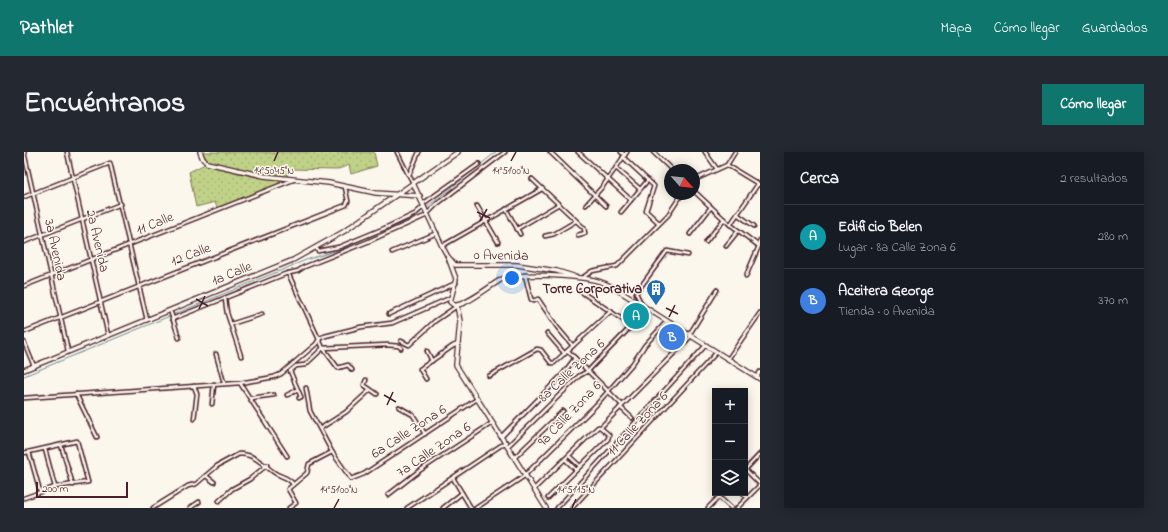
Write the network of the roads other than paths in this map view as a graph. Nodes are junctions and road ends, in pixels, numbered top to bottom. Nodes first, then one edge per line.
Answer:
1 (24, 152) edge
2 (67, 152) edge
3 (200, 152) edge
4 (397, 152) edge
5 (419, 152) edge
6 (458, 152) edge
7 (505, 152) edge
8 (550, 152) edge
9 (578, 152) edge
10 (621, 152) edge
11 (627, 152) edge
12 (653, 152) edge
13 (705, 152) edge
14 (735, 152) edge
15 (624, 156) junction
16 (479, 164) dead end
17 (666, 164) edge
18 (727, 165) junction
19 (616, 168) junction
20 (717, 169) junction
21 (409, 175) junction
22 (700, 177) edge
23 (72, 178) junction
24 (293, 179) junction
25 (532, 179) dead end
26 (608, 179) junction
27 (648, 180) junction
28 (413, 183) junction
29 (759, 185) edge
30 (345, 187) junction
31 (542, 189) junction
32 (640, 189) junction
33 (33, 193) junction
34 (397, 193) junction
35 (595, 195) junction
36 (420, 196) junction
37 (24, 197) edge
38 (700, 197) edge
39 (631, 200) junction
40 (678, 200) edge
41 (121, 204) junction
42 (559, 204) junction
43 (424, 205) junction
44 (586, 205) dead end
45 (477, 206) dead end
46 (606, 206) dead end
47 (711, 207) junction
48 (506, 209) junction
49 (427, 212) junction
50 (621, 212) dead end
51 (737, 214) junction
52 (82, 219) junction
53 (724, 219) junction
54 (486, 221) junction
55 (576, 221) junction
56 (659, 223) junction
57 (730, 225) junction
58 (754, 226) dead end
59 (517, 229) junction
60 (738, 231) junction
61 (437, 233) junction
62 (42, 234) junction
63 (520, 234) dead end
64 (690, 234) dead end
65 (578, 235) dead end
66 (545, 236) dead end
67 (760, 240) edge
68 (24, 242) edge
69 (498, 242) dead end
70 (706, 242) dead end
71 (130, 244) junction
72 (442, 246) junction
73 (726, 246) dead end
74 (759, 246) edge
75 (316, 248) junction
76 (759, 251) edge
77 (392, 252) dead end
78 (688, 255) dead end
79 (448, 257) junction
80 (91, 260) junction
81 (288, 273) junction
82 (525, 275) junction
83 (51, 276) junction
84 (746, 276) dead end
85 (581, 278) junction
86 (456, 283) junction
87 (24, 286) edge
88 (139, 287) junction
89 (717, 290) dead end
90 (580, 291) dead end
91 (450, 298) junction
92 (225, 299) junction
93 (100, 302) junction
94 (642, 305) junction
95 (457, 306) junction
96 (648, 309) junction
97 (611, 312) junction
98 (760, 312) edge
99 (171, 314) dead end
100 (262, 314) dead end
101 (389, 314) dead end
102 (60, 318) junction
103 (172, 318) junction
104 (147, 320) junction
105 (667, 321) junction
106 (231, 324) junction
107 (632, 326) junction
108 (24, 332) edge
109 (547, 333) dead end
110 (108, 335) junction
111 (690, 335) junction
112 (179, 338) dead end
113 (320, 338) junction
114 (401, 341) dead end
115 (24, 342) edge
116 (458, 344) junction
117 (573, 346) junction
118 (706, 346) junction
119 (323, 348) junction
120 (401, 348) dead end
121 (68, 351) junction
122 (427, 351) dead end
123 (568, 351) junction
124 (717, 352) junction
125 (216, 354) dead end
126 (565, 354) junction
127 (241, 356) dead end
128 (575, 358) junction
129 (728, 359) junction
130 (432, 361) junction
131 (34, 366) junction
132 (24, 370) edge
133 (352, 370) dead end
134 (588, 372) junction
135 (760, 372) edge
136 (489, 376) dead end
137 (758, 378) edge
138 (426, 379) dead end
139 (366, 380) dead end
140 (224, 383) junction
141 (240, 383) junction
142 (214, 384) junction
143 (194, 386) junction
144 (306, 388) dead end
145 (298, 390) junction
146 (370, 390) junction
147 (607, 391) junction
148 (76, 394) junction
149 (377, 394) dead end
150 (274, 395) dead end
151 (287, 395) dead end
152 (24, 398) edge
153 (251, 398) junction
154 (299, 398) dead end
155 (477, 399) junction
156 (212, 404) dead end
157 (399, 406) dead end
158 (621, 406) junction
159 (563, 411) dead end
160 (632, 418) dead end
161 (194, 419) dead end
162 (492, 423) junction
163 (600, 427) junction
164 (321, 428) junction
165 (425, 434) junction
166 (502, 436) junction
167 (97, 437) dead end
168 (507, 444) junction
169 (61, 445) junction
170 (45, 448) junction
171 (28, 452) junction
172 (332, 452) junction
173 (24, 453) edge
174 (287, 456) dead end
175 (569, 456) junction
176 (759, 456) edge
177 (514, 457) junction
178 (565, 460) junction
179 (267, 465) junction
180 (580, 466) junction
181 (748, 467) edge
182 (576, 470) junction
183 (748, 473) edge
184 (525, 475) junction
185 (206, 476) junction
186 (452, 478) junction
187 (214, 482) dead end
188 (293, 484) junction
189 (759, 484) edge
190 (73, 485) junction
191 (56, 487) junction
192 (534, 489) junction
193 (40, 491) junction
194 (462, 493) junction
195 (388, 495) dead end
196 (719, 497) joint
197 (24, 498) edge
198 (548, 498) dead end
199 (219, 501) dead end
200 (199, 502) dead end
201 (153, 508) edge
202 (190, 508) edge
203 (289, 508) edge
204 (407, 508) edge
205 (443, 508) edge
206 (471, 508) edge
207 (476, 508) edge
208 (546, 508) edge
209 (556, 508) edge
210 (572, 508) edge
211 (708, 508) edge
212 (731, 508) edge
213 (738, 508) edge

1 - 33 street, 3a Avenida
2 - 23 street, 2a Avenida
3 - 24 street
4 - 21 street
5 - 21 street
6 - 28 street, 1a Calle
7 - 49 street
8 - 35 street
9 - 26 street
10 - 15 street
11 - 15 street
12 - 17 street
13 - 20 street
14 - 18 street
15 - 19 street
15 - 27 street
16 - 43 street
18 - 20 street
18 - 29 street
19 - 26 street
19 - 32 street
20 - 22 street
21 - 28 street
23 - 33 street
23 - 41 street
23 - 52 street, 2a Avenida
24 - 30 street
24 - 71 street, 11 Calle
25 - 31 street
26 - 35 street
26 - 39 street
27 - 32 street
27 - 56 street
28 - 34 street, 1a Calle
28 - 36 street
29 - 51 street
30 - 34 street
30 - 88 street, 12 Calle
31 - 42 street
31 - 48 street
32 - 39 street
33 - 37 street
33 - 62 street, 3a Avenida
34 - 36 street
34 - 75 street, 1a Calle
35 - 44 street
35 - 46 street
36 - 43 street
38 - 47 street
39 - 50 street
40 - 56 street
41 - 52 street
41 - 71 street
42 - 55 street
42 - 59 street
43 - 49 street
43 - 75 street
45 - 54 street
47 - 53 street
47 - 64 street
48 - 54 street
48 - 59 street
49 - 61 street
49 - 81 street
51 - 57 street
51 - 58 street
52 - 62 street
52 - 80 street, 2a Avenida
53 - 57 street
53 - 70 street
54 - 69 street
54 - 72 street
55 - 65 street
55 - 66 street
56 - 85 street
57 - 60 street
59 - 63 street
60 - 73 street
60 - 74 street
61 - 72 street
61 - 77 street
62 - 68 street
62 - 83 street, 3a Avenida
67 - 74 street
71 - 80 street, 11 Calle
71 - 88 street
72 - 79 street
74 - 76 street
75 - 104 street, 1a Calle
76 - 84 street
78 - 94 street
79 - 85 street, 0 Avenida
79 - 86 street
80 - 83 street, 11 Calle
80 - 93 street, 2a Avenida
81 - 92 street
81 - 113 street
82 - 85 street, 0 Avenida
82 - 95 street, 0 Avenida
82 - 117 street
83 - 87 street, 11 Calle
83 - 102 street, 3a Avenida
85 - 94 street, 0 Avenida
86 - 91 street
86 - 101 street
88 - 93 street, 12 Calle
88 - 104 street
89 - 111 street
90 - 97 street
91 - 95 street
91 - 113 street
92 - 103 street
92 - 106 street
93 - 102 street, 12 Calle
93 - 110 street, 2a Avenida
94 - 96 street, 0 Avenida
95 - 114 street
95 - 116 street
96 - 105 street, 0 Avenida
96 - 107 street, 8a Calle Zona 6
97 - 107 street
97 - 117 street
98 - 129 street
99 - 103 street
100 - 106 street
102 - 108 street, 12 Calle
102 - 121 street, 3a Avenida
103 - 112 street
104 - 110 street, 1a Calle
105 - 111 street, 0 Avenida
105 - 147 street, 9a Calle Zona 6
106 - 127 street
107 - 134 street, 8a Calle Zona 6
109 - 126 street
110 - 121 street, 1a Calle
111 - 118 street, 0 Avenida
111 - 158 street
113 - 119 street
113 - 141 street
115 - 131 street
116 - 130 street
116 - 155 street
117 - 123 street
118 - 124 street, 0 Avenida
118 - 209 street
119 - 120 street
119 - 133 street
119 - 145 street
121 - 131 street, 1a Calle
122 - 130 street
123 - 126 street
123 - 128 street
124 - 129 street, 0 Avenida
124 - 210 street, 11 Calle Zona 6
125 - 140 street
126 - 136 street
128 - 134 street
128 - 166 street
129 - 137 street, 0 Avenida
130 - 138 street
131 - 132 street, 1a Calle
134 - 147 street
134 - 168 street, 8a Calle Zona 6
135 - 137 street
139 - 146 street
140 - 141 street
140 - 142 street
141 - 153 street
142 - 143 street
142 - 156 street
143 - 148 street
143 - 161 street
144 - 164 street
145 - 151 street
145 - 154 street
146 - 149 street
146 - 164 street
147 - 158 street
147 - 184 street, 9a Calle Zona 6
148 - 152 street
148 - 167 street
150 - 153 street
153 - 174 street
155 - 162 street
155 - 165 street, 6a Calle Zona 6
157 - 165 street
158 - 160 street
158 - 163 street
159 - 177 street
162 - 166 street
162 - 195 street, 7a Calle Zona 6
163 - 175 street
163 - 180 street
164 - 172 street
165 - 172 street, 6a Calle Zona 6
166 - 168 street
168 - 177 street
168 - 186 street, 8a Calle Zona 6
169 - 170 street
169 - 190 street
169 - 190 street
170 - 171 street
170 - 191 street
171 - 173 street
171 - 193 street
172 - 188 street
175 - 178 street
175 - 180 street
176 - 181 street
177 - 184 street
178 - 182 street
178 - 192 street
179 - 185 street
179 - 188 street
179 - 199 street
180 - 182 street
182 - 198 street
183 - 189 street
184 - 192 street
184 - 207 street, 9a Calle Zona 6
185 - 187 street
185 - 201 street
186 - 194 street
186 - 204 street, 8a Calle Zona 6
188 - 203 street
189 - 213 street
190 - 191 street
191 - 193 street
192 - 208 street
193 - 197 street
194 - 205 street
194 - 206 street
196 - 211 street
196 - 212 street
200 - 202 street

